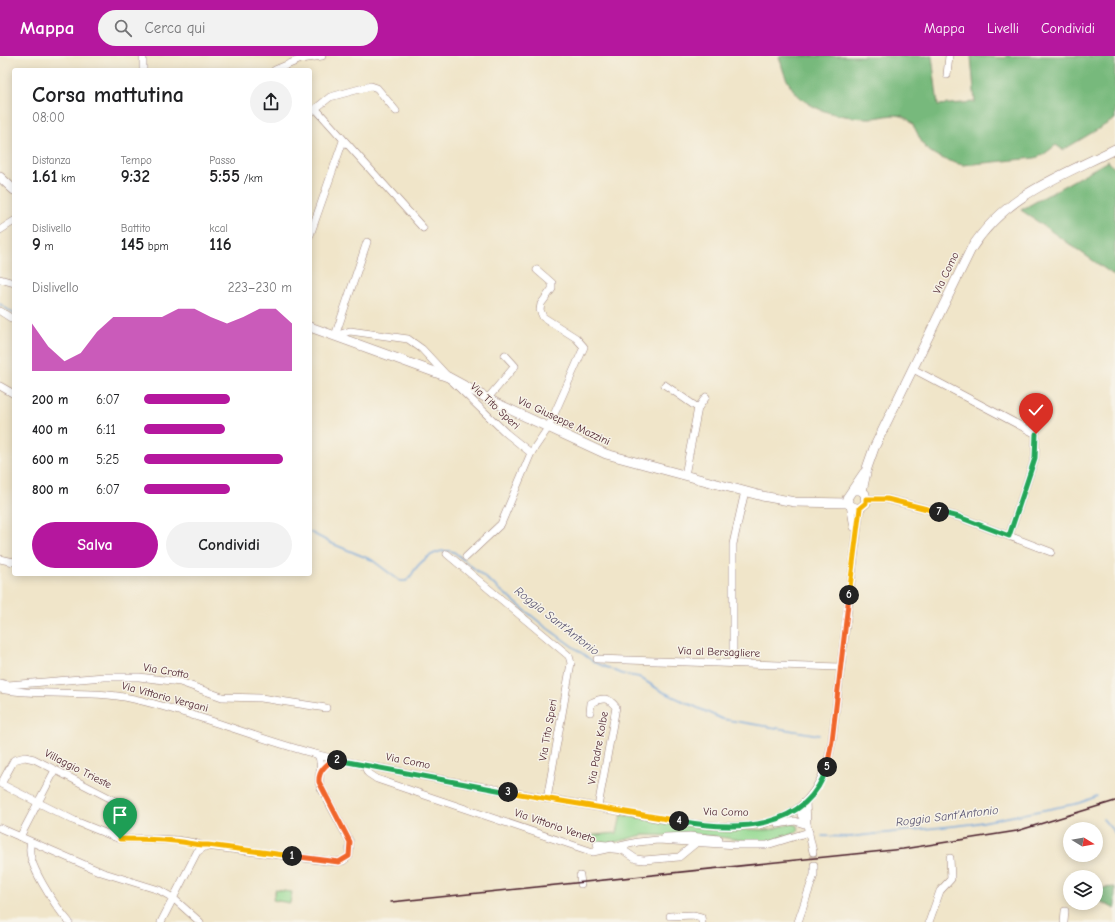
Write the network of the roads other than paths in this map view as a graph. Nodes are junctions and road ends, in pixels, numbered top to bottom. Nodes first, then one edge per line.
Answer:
1 (143, 56) edge
2 (322, 56) edge
3 (949, 56) edge
4 (143, 68) edge
5 (280, 68) edge
6 (947, 75) dead end
7 (313, 111) edge
8 (396, 111) dead end
9 (343, 141) junction
10 (1115, 149) edge
11 (0, 176) edge
12 (12, 185) edge
13 (12, 188) edge
14 (12, 223) edge
15 (423, 228) dead end
16 (312, 229) edge
17 (0, 230) edge
18 (367, 242) dead end
19 (537, 270) dead end
20 (0, 279) edge
21 (12, 282) edge
22 (0, 311) edge
23 (12, 319) edge
24 (312, 328) edge
25 (335, 336) junction
26 (504, 355) dead end
27 (913, 369) junction
28 (448, 377) junction
29 (665, 385) dead end
30 (0, 386) edge
31 (12, 393) edge
32 (706, 397) dead end
33 (492, 400) junction
34 (698, 408) junction
35 (487, 414) junction
36 (548, 428) junction
37 (531, 453) junction
38 (867, 468) junction
39 (685, 476) junction
40 (745, 491) junction
41 (864, 495) junction
42 (850, 498) junction
43 (860, 508) junction
44 (1009, 536) junction
45 (1051, 552) dead end
46 (447, 554) dead end
47 (854, 555) junction
48 (466, 557) dead end
49 (0, 559) edge
50 (12, 562) edge
51 (597, 658) dead end
52 (733, 663) junction
53 (840, 667) junction
54 (0, 683) edge
55 (0, 689) edge
56 (326, 708) dead end
57 (590, 712) dead end
58 (318, 755) junction
59 (334, 759) junction
60 (364, 765) junction
61 (55, 770) junction
62 (320, 773) junction
63 (547, 799) junction
64 (37, 802) junction
65 (803, 805) junction
66 (598, 807) junction
67 (760, 824) junction
68 (0, 828) edge
69 (808, 829) junction
70 (20, 837) junction
71 (115, 837) junction
72 (696, 842) junction
73 (31, 843) junction
74 (597, 844) dead end
75 (203, 847) junction
76 (609, 849) junction
77 (813, 852) tunnel mouth
78 (950, 858) dead end
79 (814, 865) tunnel mouth
80 (580, 876) dead end
81 (581, 884) dead end
82 (173, 898) junction
83 (1065, 911) dead end
84 (670, 916) dead end
85 (69, 922) edge
86 (161, 922) edge
87 (200, 922) edge
88 (702, 922) edge
89 (798, 922) edge
90 (929, 922) edge
91 (1064, 922) edge

1 - 4 street
2 - 5 street
3 - 6 street
7 - 8 street
7 - 9 street
9 - 15 street
9 - 16 street
10 - 27 main road, Via Como
11 - 12 main road
11 - 13 main road
14 - 17 street
18 - 25 street
19 - 36 street
20 - 21 street
22 - 23 street
24 - 25 main road, Via Giuseppe Mazzini
25 - 28 main road, Via Giuseppe Mazzini
25 - 28 street, Via Tito Speri
26 - 33 street
27 - 38 main road, Via Como
27 - 44 street
28 - 33 main road, Via Giuseppe Mazzini
28 - 35 street, Via Tito Speri
29 - 34 street
30 - 31 street
32 - 34 street
33 - 35 street
33 - 36 main road, Via Giuseppe Mazzini
34 - 39 street
35 - 37 street, Via Tito Speri
36 - 37 street
36 - 39 main road, Via Giuseppe Mazzini
37 - 48 street
38 - 41 main road, Via Como
38 - 42 main road, Via Como
39 - 40 main road, Via Giuseppe Mazzini
40 - 42 main road, Via Giuseppe Mazzini
40 - 52 street
41 - 42 main road
41 - 43 main road
41 - 44 street
42 - 43 main road
42 - 47 street, Via Como
43 - 47 street, Via Como
44 - 45 street
46 - 63 street, Via Tito Speri
47 - 53 street, Via Como
49 - 50 street
51 - 52 street, Via al Bersagliere
52 - 53 street, Via al Bersagliere
53 - 65 street, Via Como
54 - 56 street, Via Crotto
55 - 58 street, Via Vittorio Vergani
57 - 66 street, Via Padre Kolbe
58 - 59 street, Via Como
58 - 62 street
59 - 60 street, Via Como
59 - 62 street
60 - 63 street, Via Como
60 - 76 street, Via Vittorio Veneto
61 - 64 street
61 - 64 street, Villaggio Trieste
61 - 71 street, Villaggio Trieste
62 - 75 street
63 - 66 street, Via Como
64 - 70 street
64 - 71 street, Villaggio Trieste
65 - 67 street, Via Como
65 - 69 street
66 - 67 street, Via Como
67 - 69 street
68 - 70 street
69 - 72 street, Via Vittorio Veneto
69 - 74 street
69 - 77 street
70 - 73 street
71 - 75 street
72 - 76 street, Via Vittorio Veneto
72 - 76 street, Via Vittorio Veneto
73 - 82 street
73 - 85 street
75 - 82 street
78 - 90 street
79 - 89 street
80 - 81 street
82 - 86 street
82 - 87 street
83 - 91 street
84 - 88 street

